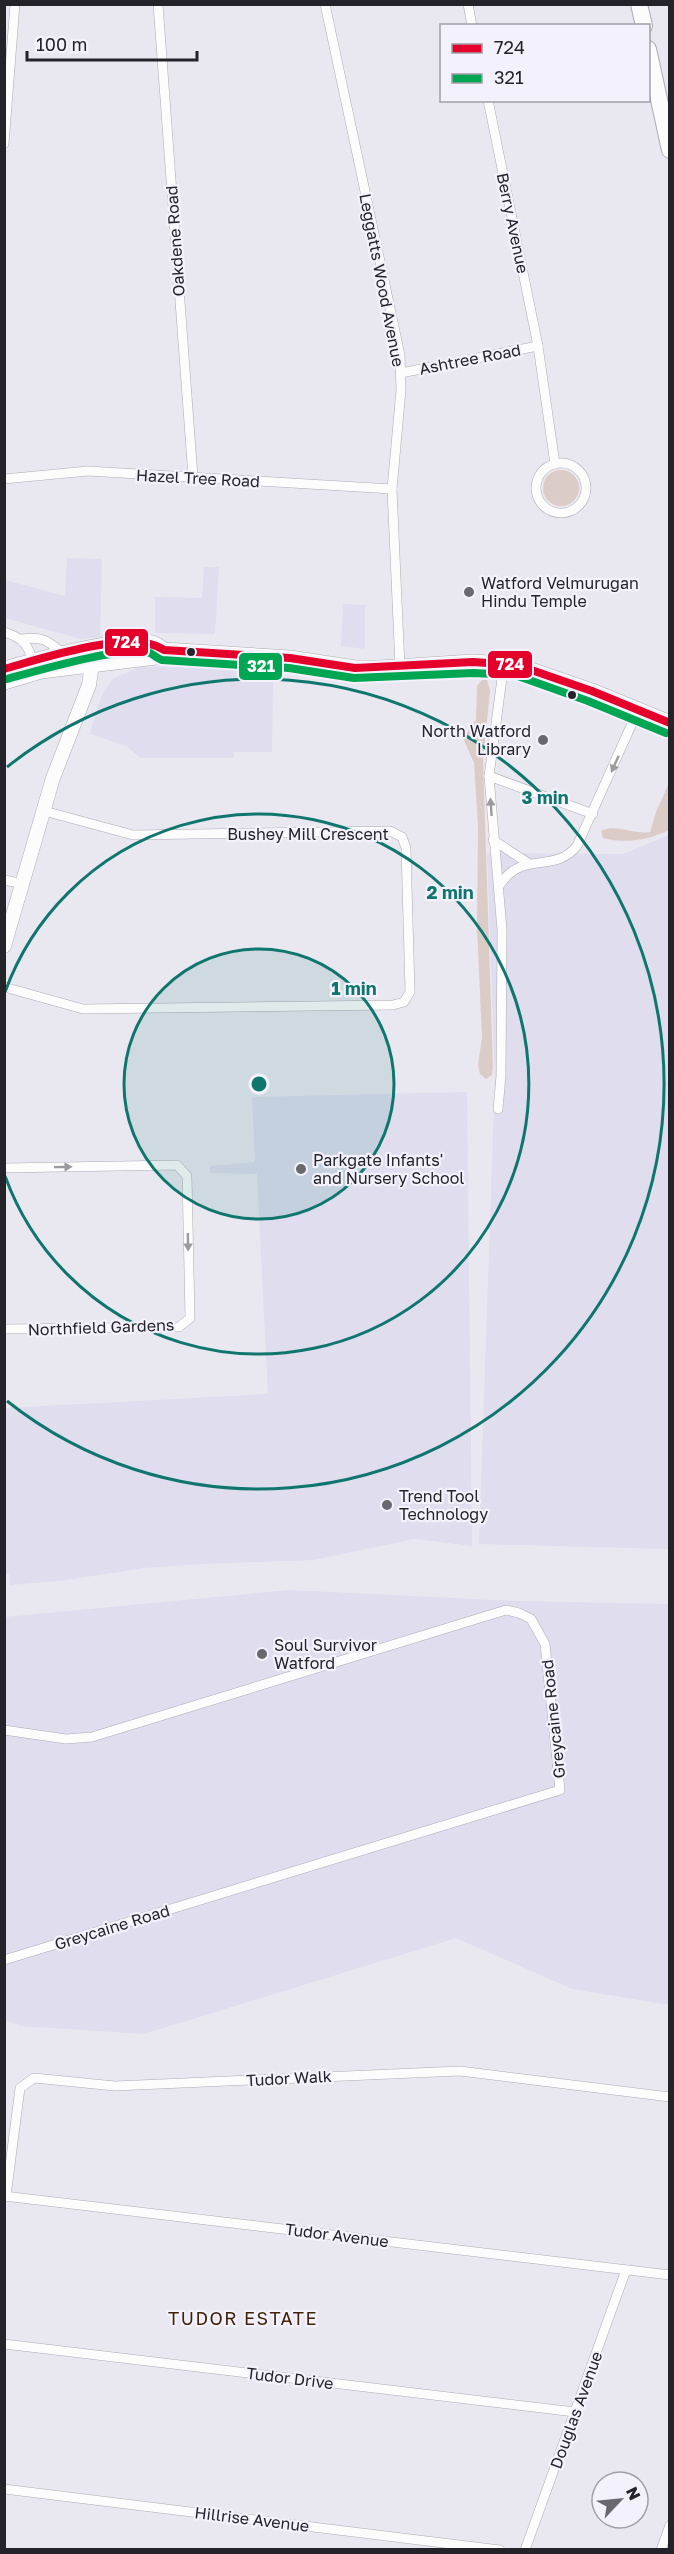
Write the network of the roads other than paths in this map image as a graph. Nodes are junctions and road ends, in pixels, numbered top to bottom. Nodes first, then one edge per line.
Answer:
1 (15, 4) edge
2 (158, 4) edge
3 (325, 4) edge
4 (468, 4) edge
5 (639, 4) edge
6 (472, 24) edge
7 (644, 24) edge
8 (650, 57) edge
9 (488, 102) edge
10 (667, 129) edge
11 (4, 144) edge
12 (669, 150) edge
13 (538, 346) junction
14 (401, 373) junction
15 (555, 464) junction
16 (193, 477) junction
17 (4, 479) edge
18 (392, 489) junction
19 (4, 632) edge
20 (22, 639) junction
21 (93, 649) junction
22 (164, 650) junction
23 (64, 654) junction
24 (504, 663) junction
25 (93, 664) junction
26 (34, 667) junction
27 (400, 667) junction
28 (4, 669) edge
29 (4, 682) edge
30 (638, 710) junction
31 (669, 723) edge
32 (489, 776) junction
33 (44, 811) junction
34 (593, 814) junction
35 (494, 840) junction
36 (528, 863) junction
37 (4, 880) edge
38 (24, 884) junction
39 (499, 886) junction
40 (4, 946) edge
41 (4, 987) edge
42 (498, 1109) dead end
43 (4, 1168) edge
44 (4, 1329) edge
45 (4, 1730) edge
46 (4, 1960) edge
47 (669, 2097) edge
48 (5, 2196) edge
49 (626, 2270) junction
50 (669, 2276) edge
51 (4, 2344) edge
52 (575, 2412) junction
53 (4, 2489) edge
54 (669, 2525) edge
55 (500, 2550) edge
56 (525, 2550) edge
57 (661, 2550) edge

1 - 11 street
2 - 16 street, Oakdene Road
3 - 14 street, Leggatts Wood Avenue
4 - 6 street
5 - 7 highway
8 - 10 highway
9 - 13 street, Berry Avenue
10 - 12 highway
13 - 14 street, Ashtree Road
13 - 15 street, Berry Avenue
14 - 18 street, Leggatts Wood Avenue
15 - 15 street
16 - 17 street, Hazel Tree Road
16 - 18 street, Hazel Tree Road
18 - 27 street, Leggatts Wood Avenue
19 - 20 street
20 - 23 street
20 - 26 street
21 - 22 main road
21 - 23 main road
21 - 25 street
22 - 25 main road
22 - 27 main road
23 - 26 main road
24 - 27 main road
24 - 30 main road
24 - 32 street
25 - 26 main road
25 - 33 street
26 - 28 main road
26 - 29 main road
30 - 31 main road
30 -> 34 street
32 - 34 street
35 -> 32 street
33 - 38 street
33 - 41 street, Bushey Mill Crescent
34 - 36 street
35 - 36 street
35 - 39 street
36 - 39 street
37 - 38 street
38 - 40 street
39 - 42 street
43 -> 44 street, Northfield Gardens
45 - 46 street, Greycaine Road
47 - 48 street, Tudor Walk
48 - 49 street, Tudor Avenue
49 - 50 street, Tudor Avenue
49 - 52 street, Douglas Avenue
51 - 52 street, Tudor Drive
52 - 56 street, Douglas Avenue
53 - 55 street, Hillrise Avenue
54 - 57 street

